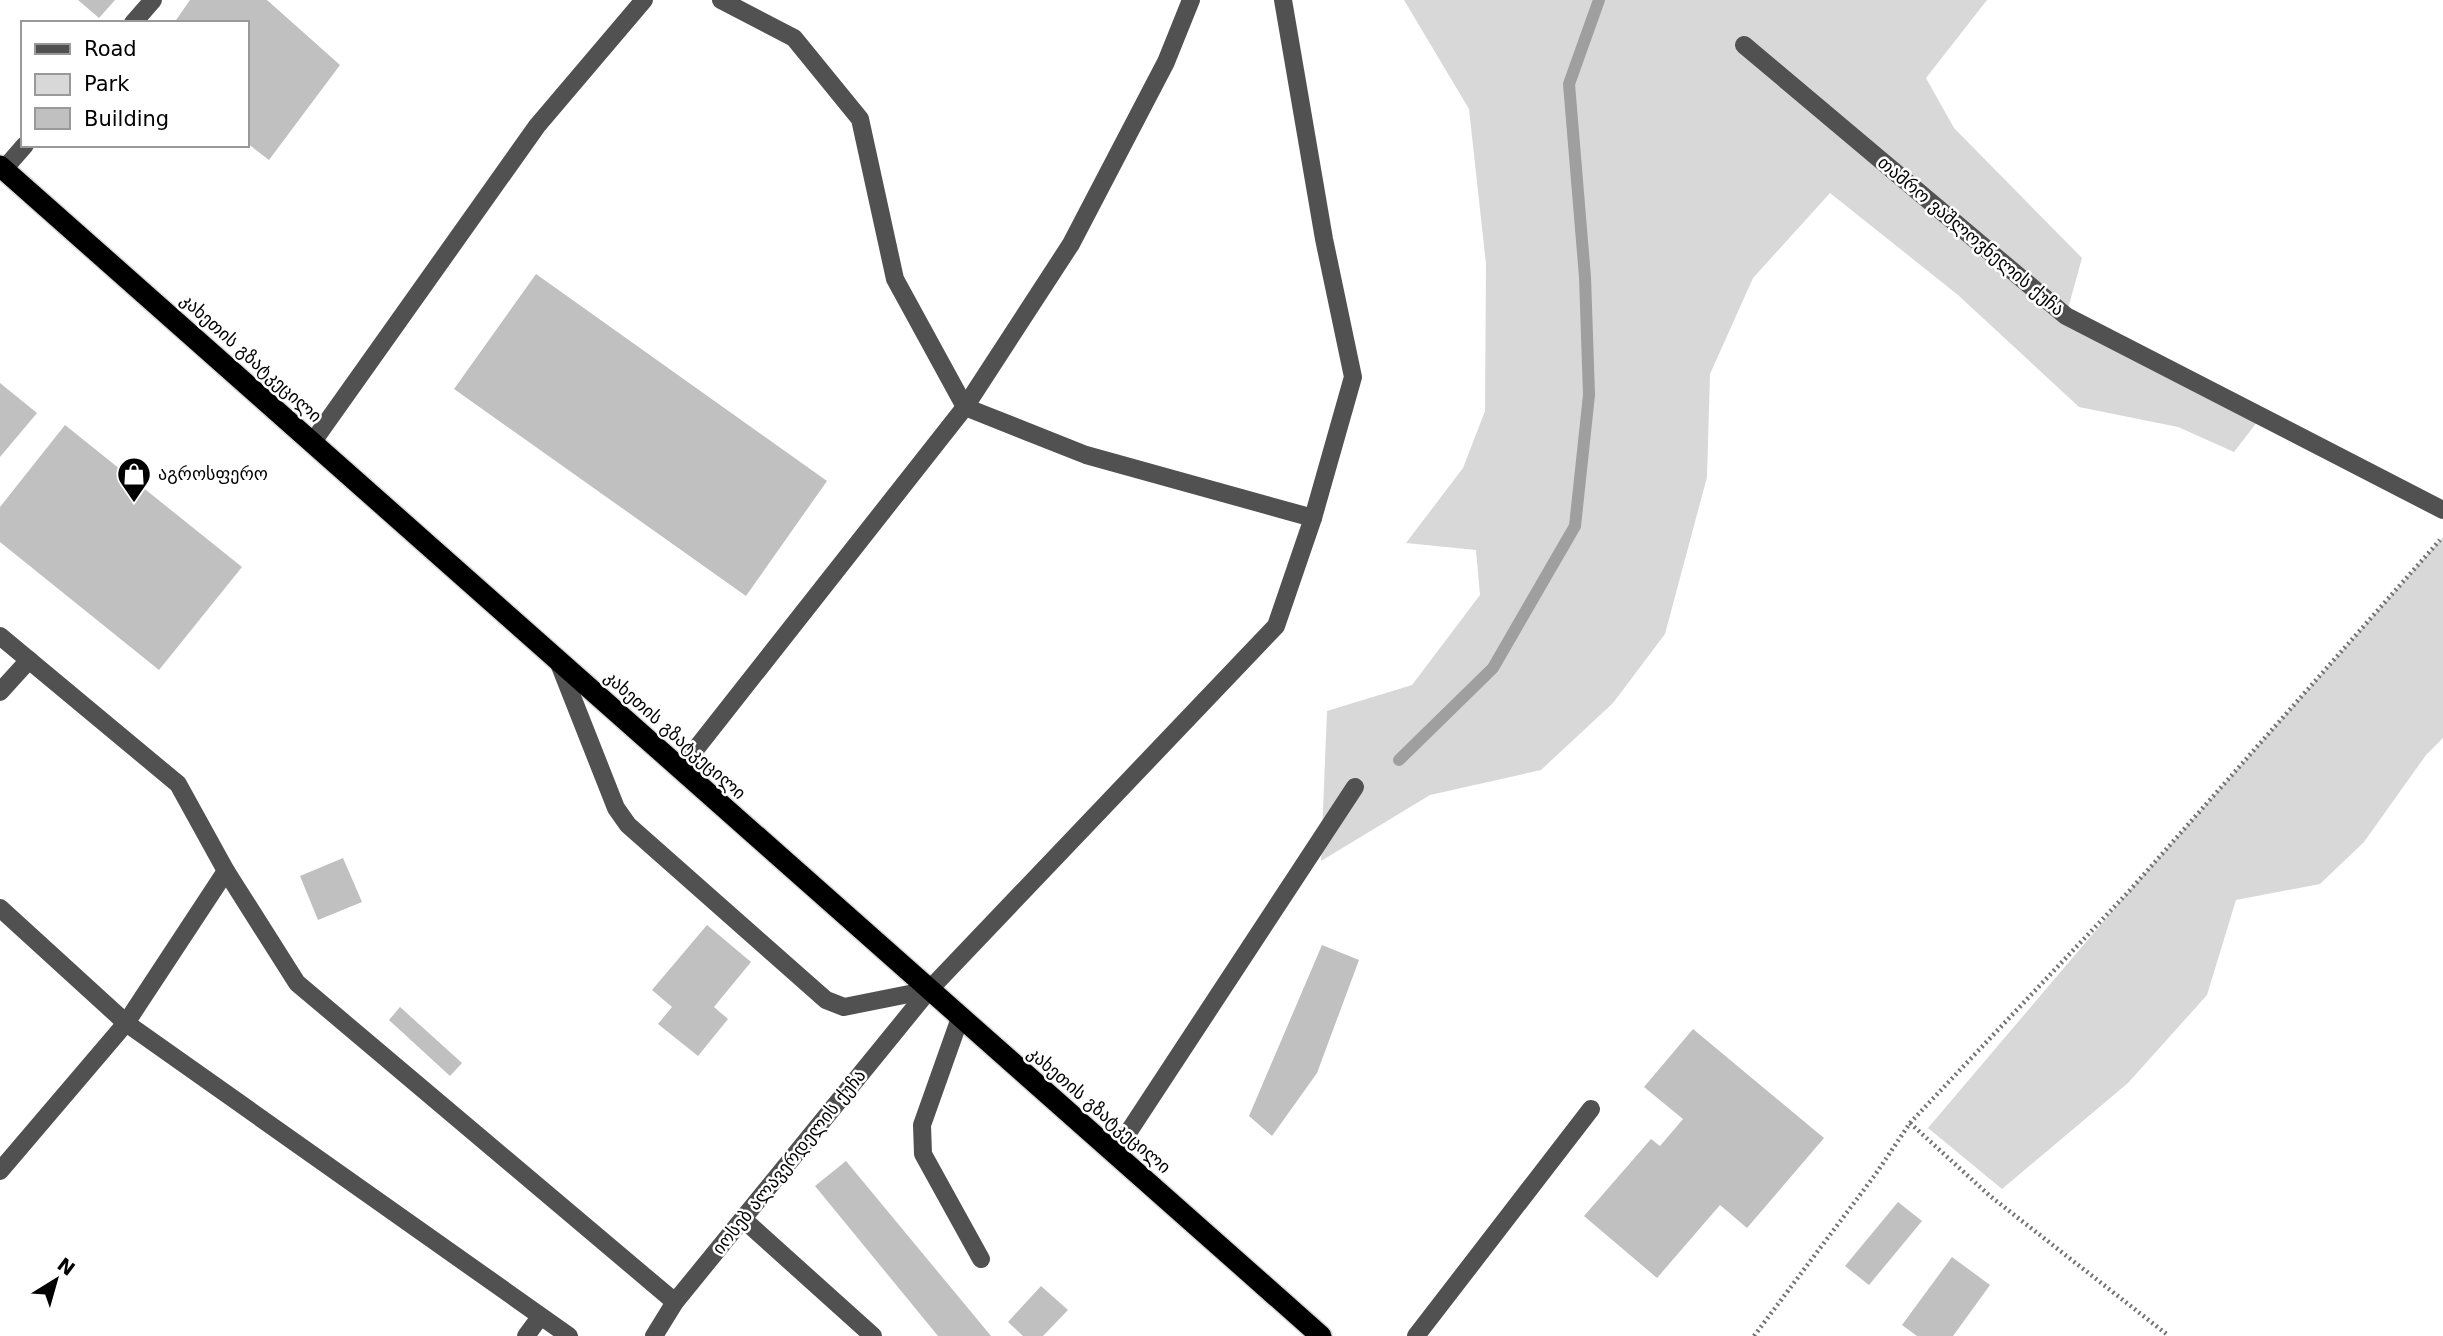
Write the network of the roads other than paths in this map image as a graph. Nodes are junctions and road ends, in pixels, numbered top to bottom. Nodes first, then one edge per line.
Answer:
1 (153, 0) edge
2 (644, 0) edge
3 (721, 0) edge
4 (1191, 0) edge
5 (1283, 0) edge
6 (135, 21) edge
7 (1744, 45) dead end
8 (23, 147) edge
9 (2, 168) edge
10 (965, 407) junction
11 (312, 443) junction
12 (2443, 510) edge
13 (1313, 518) junction
14 (0, 636) edge
15 (29, 660) junction
16 (558, 661) junction
17 (0, 692) edge
18 (680, 769) junction
19 (1355, 786) dead end
20 (226, 872) junction
21 (0, 908) edge
22 (929, 990) junction
23 (960, 1018) junction
24 (126, 1023) junction
25 (1591, 1109) dead end
26 (1114, 1154) junction
27 (0, 1171) edge
28 (743, 1219) junction
29 (981, 1259) dead end
30 (675, 1302) junction
31 (540, 1317) junction
32 (526, 1336) edge
33 (569, 1336) edge
34 (654, 1336) edge
35 (873, 1336) edge
36 (1321, 1336) edge
37 (1416, 1336) edge

1 - 6 street
2 - 11 street
3 - 10 street
4 - 10 street
5 - 13 street, იოსებ ალავერდელის ქუჩა
7 - 12 street, თამრო ვაშლოვნელის ქუჩა
8 - 9 street
9 - 11 highway, კახეთის გზატკეცილი
10 - 13 street
10 - 18 street
11 - 16 highway, კახეთის გზატკეცილი
13 - 22 street, იოსებ ალავერდელის ქუჩა
14 - 15 street
15 - 17 street
15 - 20 street
16 - 18 highway, კახეთის გზატკეცილი
16 - 22 street
18 - 22 highway, კახეთის გზატკეცილი
19 - 26 street
20 - 24 street
20 - 30 street
21 - 24 street
22 - 23 highway, კახეთის გზატკეცილი
22 - 28 street, იოსებ ალავერდელის ქუჩა
23 - 26 highway, კახეთის გზატკეცილი
23 - 29 street
24 - 27 street
24 - 31 street
25 - 37 street
26 - 36 highway, კახეთის გზატკეცილი
28 - 30 street, იოსებ ალავერდელის ქუჩა
28 - 35 street
30 - 34 street, იოსებ ალავერდელის ქუჩა
31 - 32 street
31 - 33 street

